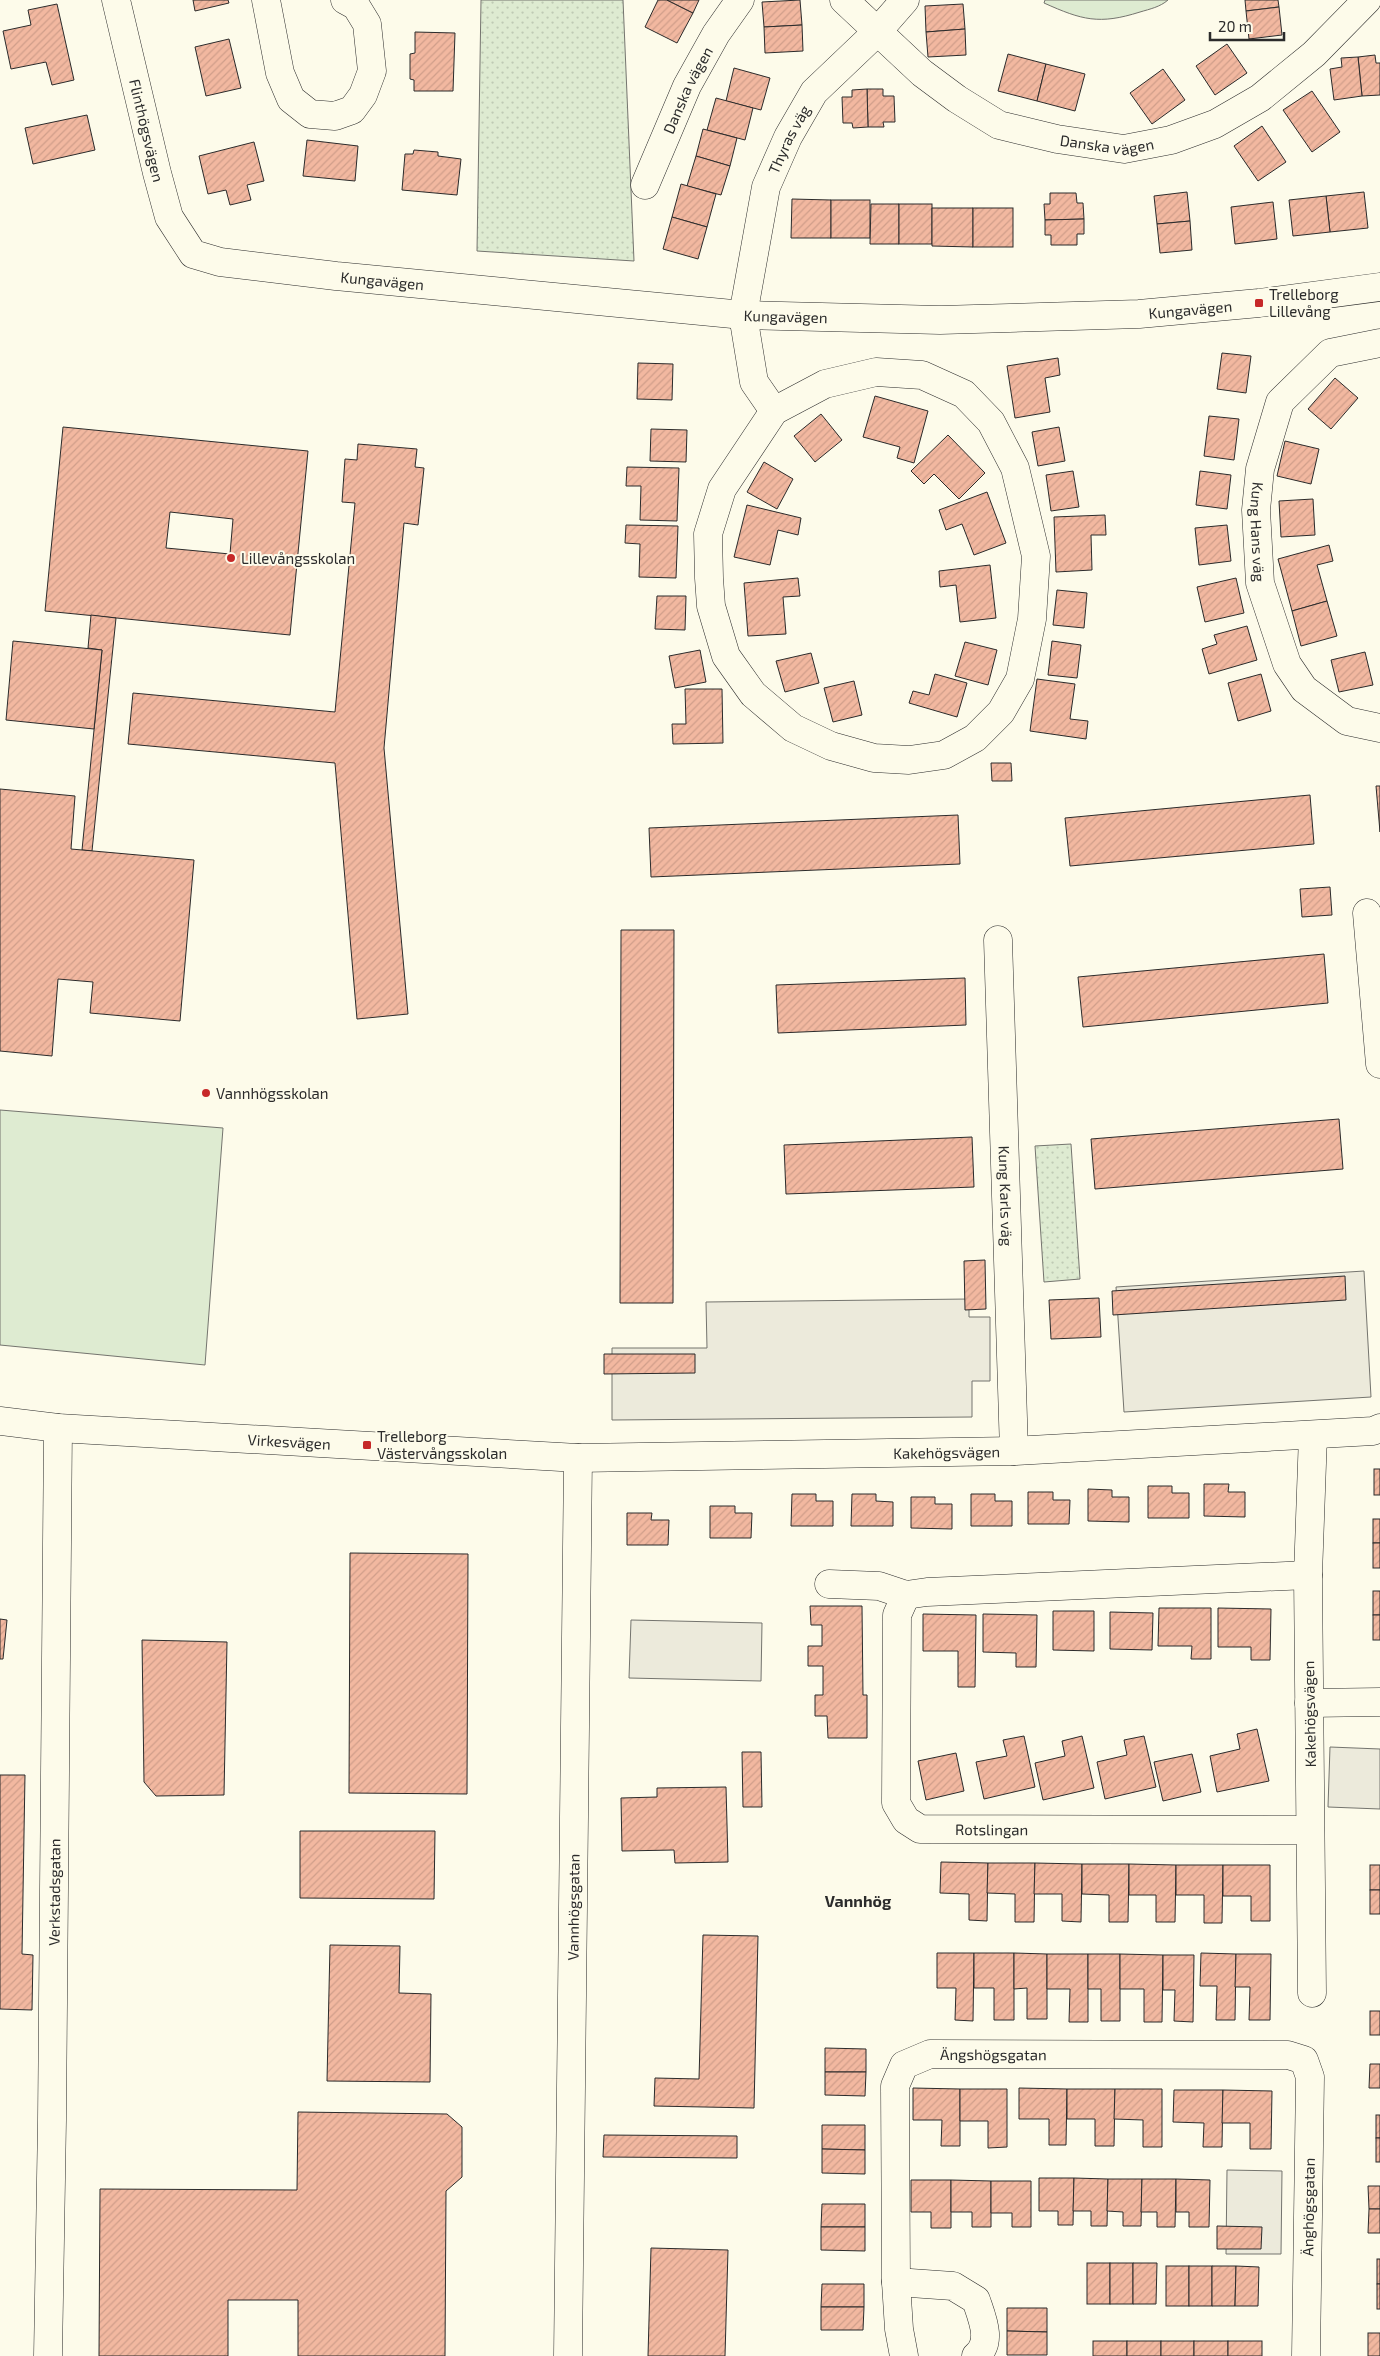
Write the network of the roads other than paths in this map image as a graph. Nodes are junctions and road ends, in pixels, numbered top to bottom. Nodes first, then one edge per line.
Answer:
1 (116, 0) edge
2 (266, 0) edge
3 (345, 0) edge
4 (740, 0) edge
5 (844, 0) edge
6 (905, 0) edge
7 (1368, 6) edge
8 (877, 32) junction
9 (645, 185) dead end
10 (192, 254) joint
11 (1380, 287) edge
12 (743, 315) junction
13 (1380, 343) edge
14 (774, 411) junction
15 (1380, 728) edge
16 (1367, 913) dead end
17 (998, 940) dead end
18 (1380, 1064) edge
19 (0, 1421) edge
20 (58, 1428) junction
21 (1380, 1428) edge
22 (1313, 1435) junction
23 (1014, 1451) junction
24 (578, 1458) junction
25 (1308, 1575) junction
26 (830, 1584) dead end
27 (906, 1595) junction
28 (1380, 1702) edge
29 (1309, 1703) junction
30 (1310, 1830) junction
31 (1312, 1993) dead end
32 (1304, 2060) joint
33 (896, 2282) junction
34 (48, 2356) edge
35 (568, 2356) edge
36 (904, 2356) edge
37 (976, 2356) edge
38 (1306, 2356) edge

1 - 10 street, Flinthögsvägen
2 - 3 street
4 - 9 street, Danska vägen
5 - 8 street, Danska vägen
6 - 8 street, Thyras väg
7 - 8 street, Danska vägen
8 - 12 street, Thyras väg
10 - 12 street, Kungavägen
11 - 12 street, Kungavägen
12 - 14 street, Thyras väg
13 - 15 street, Kung Hans väg
14 - 14 street
16 - 18 street
17 - 23 street, Kung Karls väg
19 - 20 street, Virkesvägen
20 - 24 street, Virkesvägen
20 - 34 street, Verkstadsgatan
21 - 22 street, Kakehögsvägen
22 - 23 street, Kakehögsvägen
22 - 25 street, Kakehögsvägen
23 - 24 street, Kakehögsvägen
24 - 35 street, Vannhögsgatan
25 - 27 street
25 - 29 street, Kakehögsvägen
26 - 27 street
27 - 30 street, Rotslingan
28 - 29 street
29 - 30 street, Kakehögsvägen
30 - 31 street, Kakehögsvägen
32 - 33 street, Ängshögsgatan
32 - 38 street, Änghögsgatan
33 - 36 street, Ängshögsgatan
33 - 37 street

